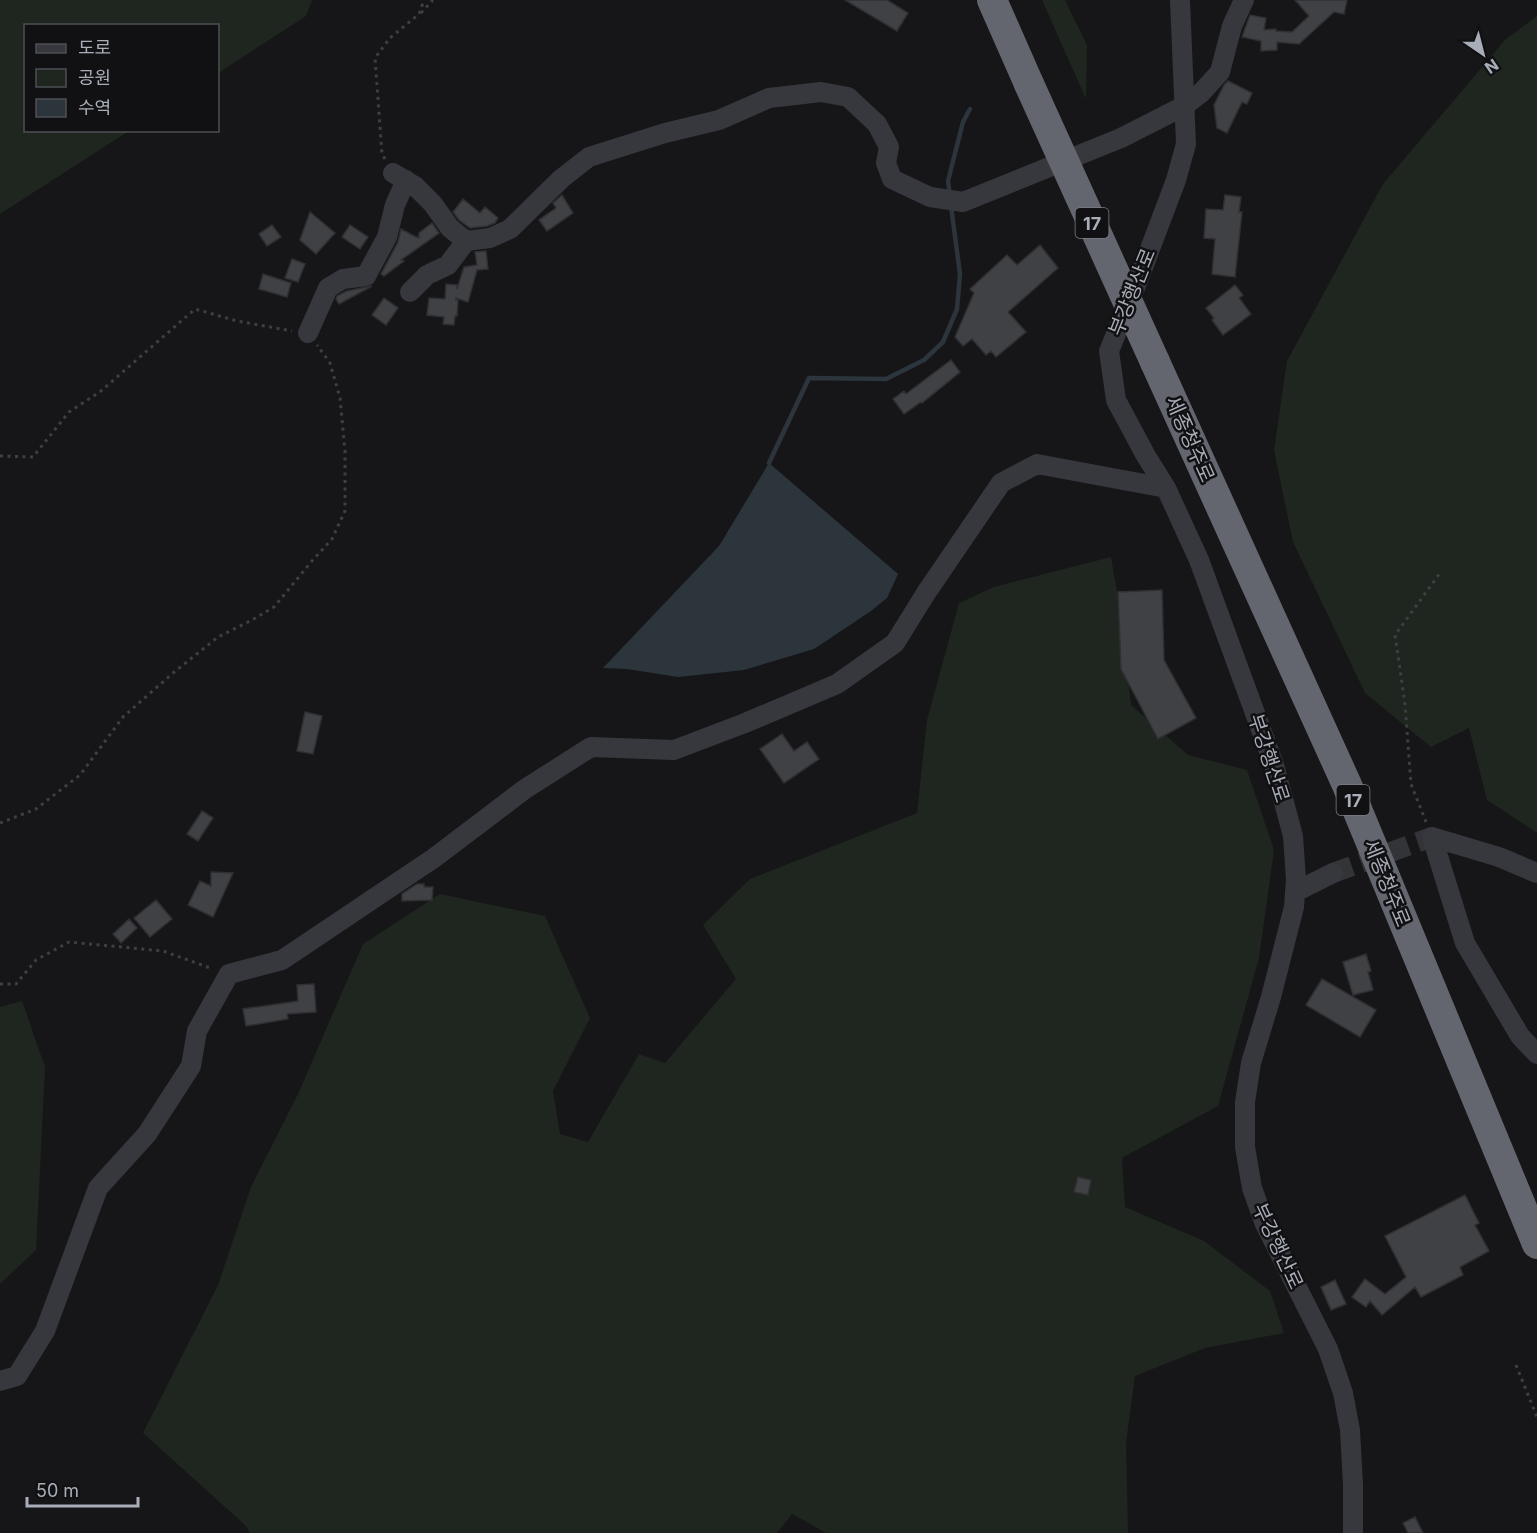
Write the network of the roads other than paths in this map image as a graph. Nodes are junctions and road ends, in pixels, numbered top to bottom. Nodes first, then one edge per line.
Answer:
1 (992, 0) edge
2 (1015, 0) edge
3 (1180, 0) edge
4 (1244, 0) edge
5 (1039, 81) junction
6 (1184, 106) junction
7 (466, 241) junction
8 (410, 292) dead end
9 (308, 333) road end
10 (1162, 353) junction
11 (1166, 489) junction
12 (1333, 873) tunnel mouth
13 (1537, 873) edge
14 (1295, 892) junction
15 (1537, 1054) edge
16 (1537, 1191) edge
17 (1537, 1244) edge
18 (0, 1381) edge
19 (1353, 1533) edge

1 - 5 highway, 17
2 - 5 highway, 17
3 - 6 street, 부강행산로
4 - 6 street
5 - 10 highway, 17, bridge
6 - 7 street
6 - 11 street, 부강행산로
7 - 8 street
7 - 9 street
10 - 16 highway, 세종청주로 / 17
10 - 17 highway, 세종청주로 / 17
11 - 14 street, 부강행산로
11 - 18 street
12 - 14 street
13 - 15 street
14 - 19 street, 부강행산로

